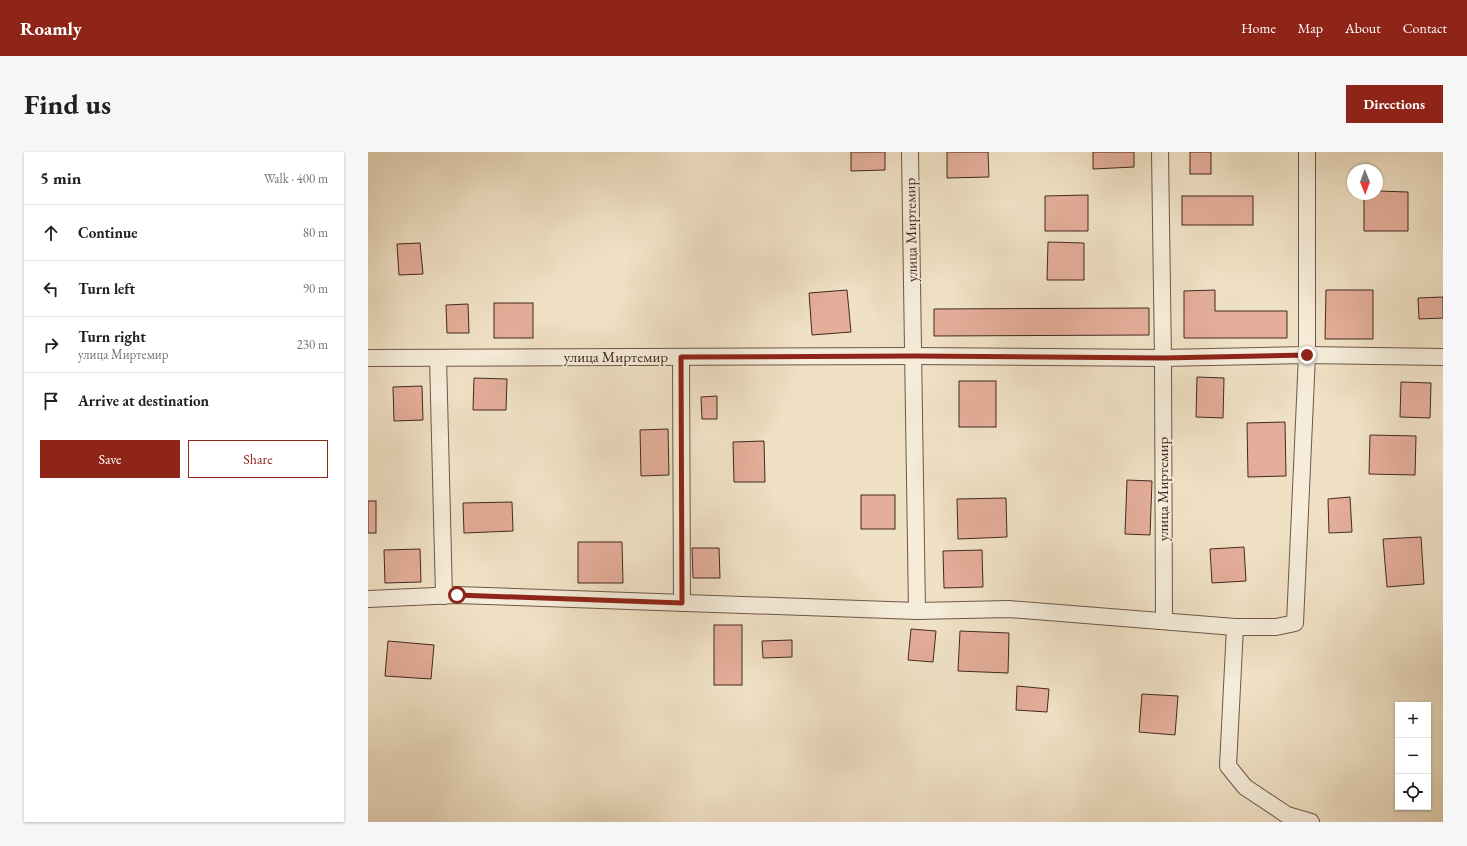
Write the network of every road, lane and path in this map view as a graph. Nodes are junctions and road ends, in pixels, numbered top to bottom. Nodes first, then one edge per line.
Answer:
1 (910, 152) edge
2 (1160, 152) edge
3 (1307, 152) edge
4 (1307, 355) junction
5 (913, 356) junction
6 (681, 357) junction
7 (1443, 357) edge
8 (368, 358) edge
9 (438, 358) junction
10 (1163, 358) junction
11 (444, 596) junction
12 (368, 599) edge
13 (682, 603) junction
14 (917, 611) junction
15 (1164, 621) junction
16 (1235, 627) junction
17 (1311, 822) edge

1 - 5 street, улица Миртемир
2 - 10 street, улица Миртемир
3 - 4 street
4 - 7 street, улица Миртемир
4 - 10 street, улица Миртемир
4 - 16 street
5 - 6 street, улица Миртемир
5 - 10 street, улица Миртемир
5 - 14 street, улица Миртемир
6 - 9 street, улица Миртемир
6 - 13 street
8 - 9 street, улица Миртемир
9 - 11 street
10 - 15 street, улица Миртемир
11 - 12 street
11 - 13 street
13 - 14 street
14 - 15 street
15 - 16 street
16 - 17 street

